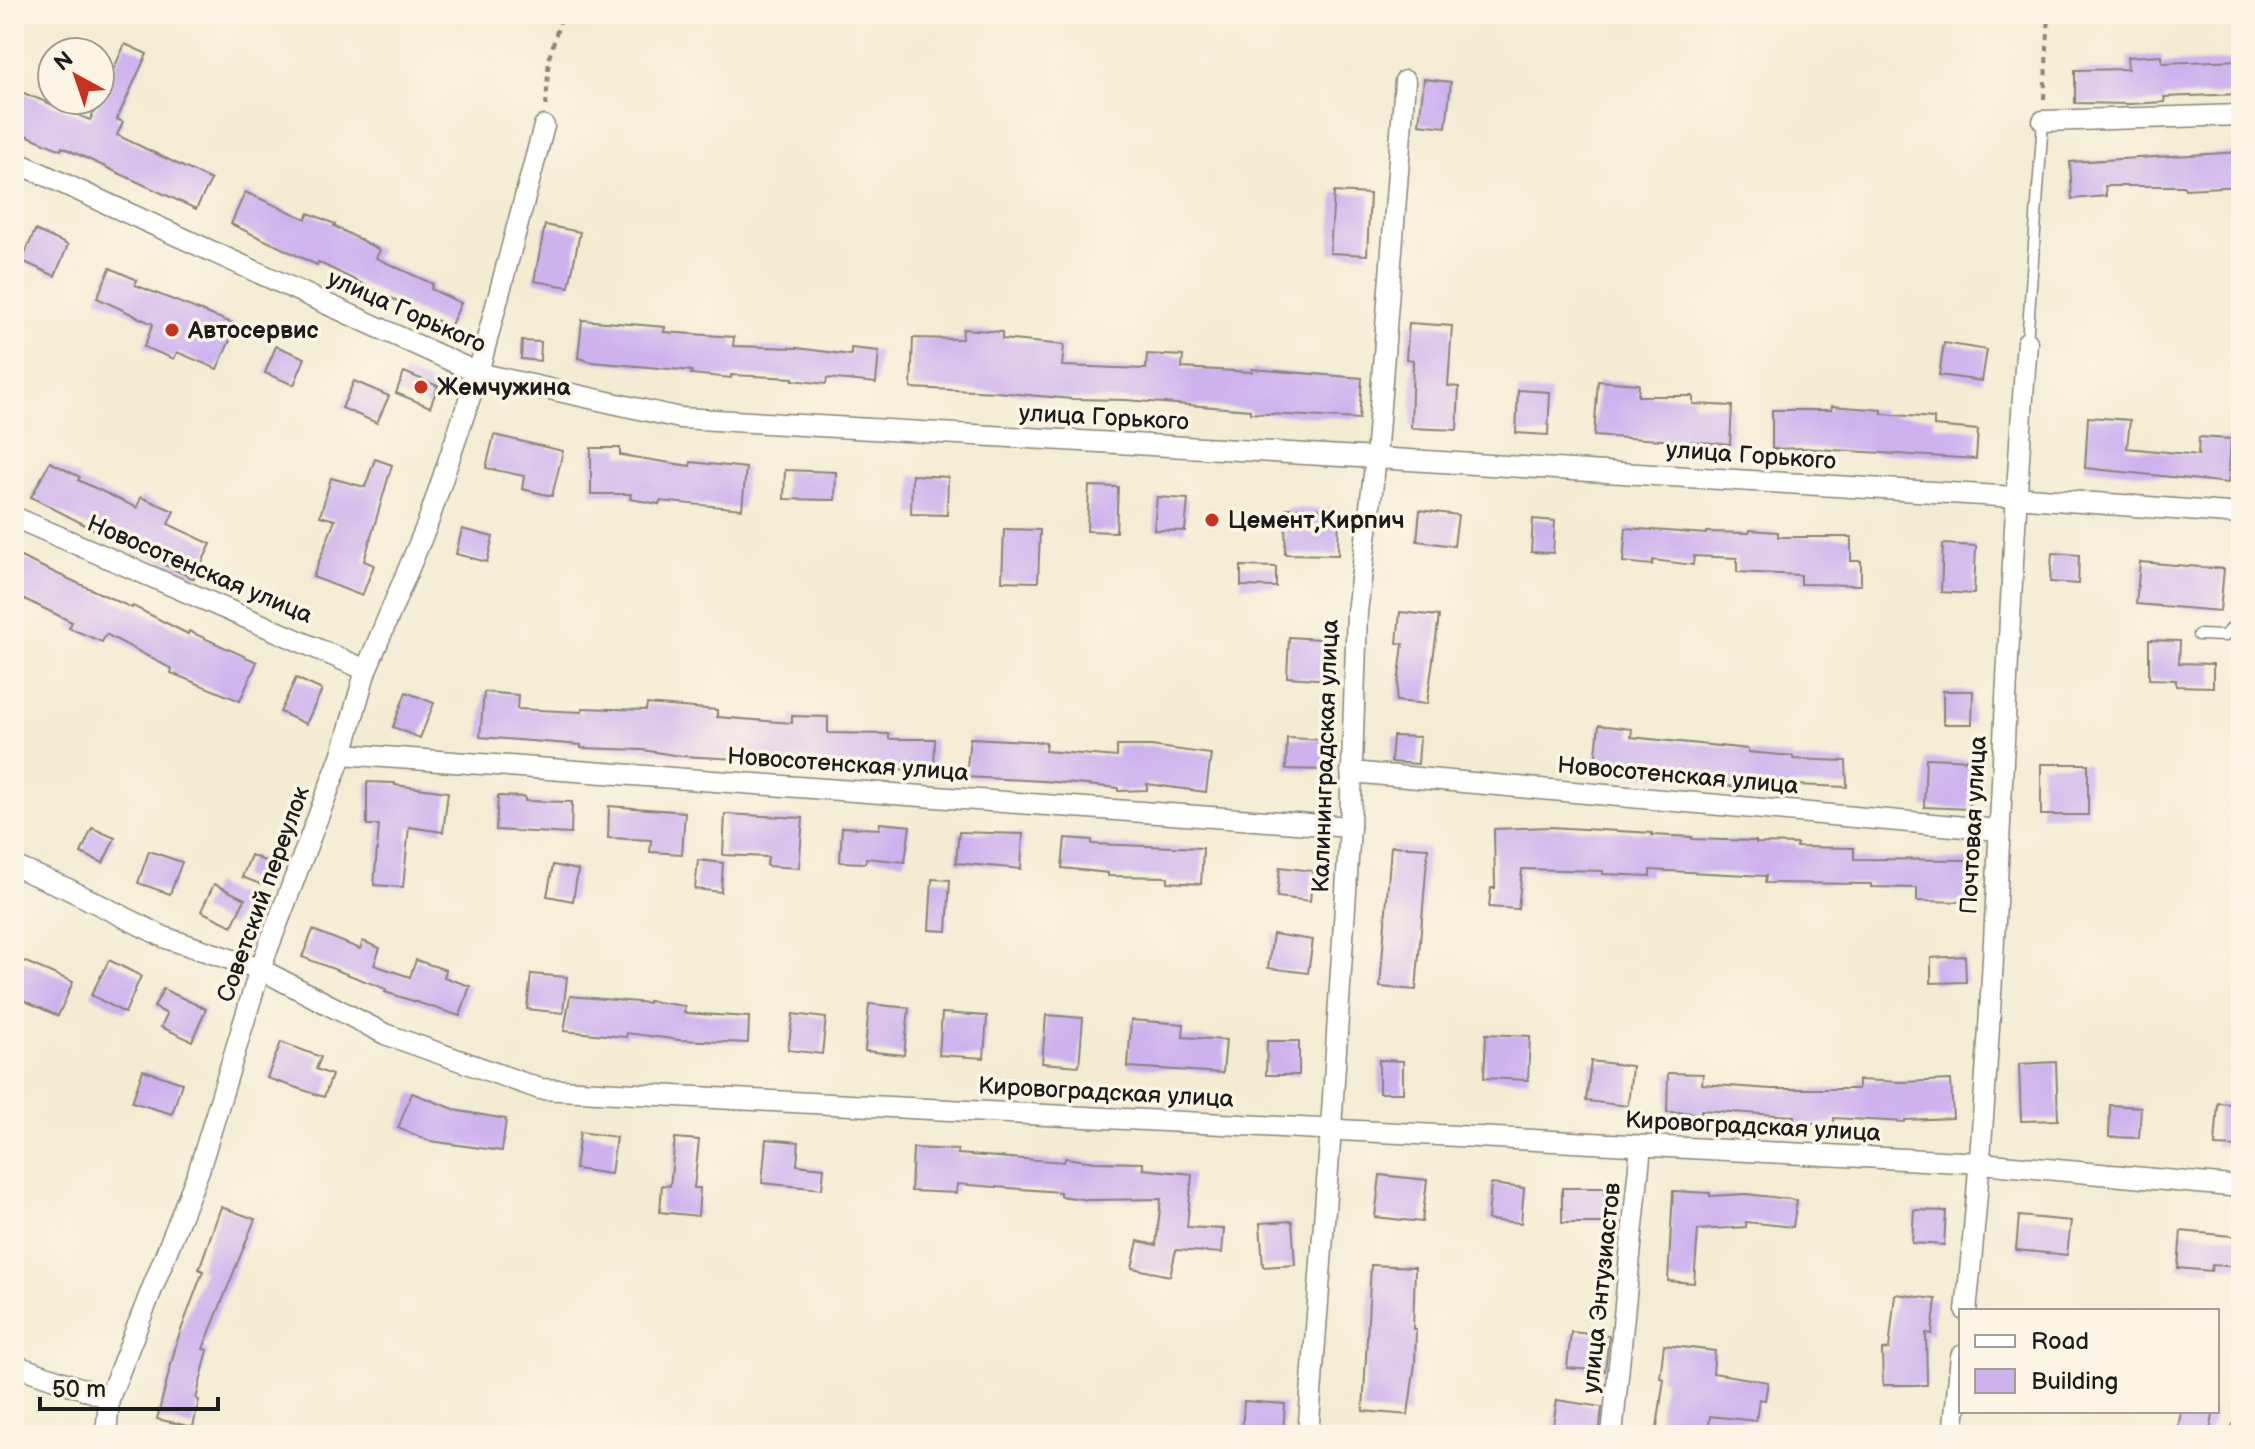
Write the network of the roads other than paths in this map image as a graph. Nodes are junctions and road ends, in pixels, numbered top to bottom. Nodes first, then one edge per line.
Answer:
1 (1405, 81) dead end
2 (2241, 115) edge
3 (2043, 121) joint
4 (544, 126) road end
5 (14, 161) edge
6 (2027, 342) joint
7 (478, 373) junction
8 (1376, 458) junction
9 (2015, 497) junction
10 (2241, 514) edge
11 (14, 517) edge
12 (2241, 617) edge
13 (2198, 635) dead end
14 (366, 670) junction
15 (342, 754) junction
16 (1351, 772) junction
17 (1350, 827) junction
18 (1999, 830) junction
19 (14, 866) edge
20 (260, 969) junction
21 (1331, 1129) junction
22 (1641, 1146) junction
23 (1981, 1163) junction
24 (2241, 1187) edge
25 (1966, 1309) edge
26 (14, 1365) edge
27 (1959, 1376) edge
28 (109, 1398) junction
29 (106, 1435) edge
30 (1308, 1435) edge
31 (1612, 1435) edge
32 (1953, 1435) edge

1 - 8 street, Калининградская улица
2 - 3 street
3 - 6 lane
4 - 7 street, Советский переулок
5 - 7 street, улица Горького
6 - 9 street, Почтовая улица
7 - 8 street, улица Горького
7 - 14 street, Советский переулок
8 - 9 street, улица Горького
8 - 16 street, Калининградская улица
9 - 10 street, улица Горького
9 - 18 street, Почтовая улица
11 - 14 street, Новосотенская улица
12 - 13 lane
14 - 15 street, Советский переулок
15 - 17 street, Новосотенская улица
15 - 20 street, Советский переулок
16 - 17 street, Калининградская улица
16 - 18 street, Новосотенская улица
17 - 21 street, Калининградская улица
18 - 23 street, Почтовая улица
19 - 20 street, Кировоградская улица
20 - 21 street, Кировоградская улица
20 - 28 street, Советский переулок
21 - 22 street, Кировоградская улица
21 - 30 street, Калининградская улица
22 - 23 street, Кировоградская улица
22 - 31 street, улица Энтузиастов
23 - 24 street, Кировоградская улица
23 - 25 street, Почтовая улица
26 - 28 street
27 - 32 street
28 - 29 street, Советский переулок

